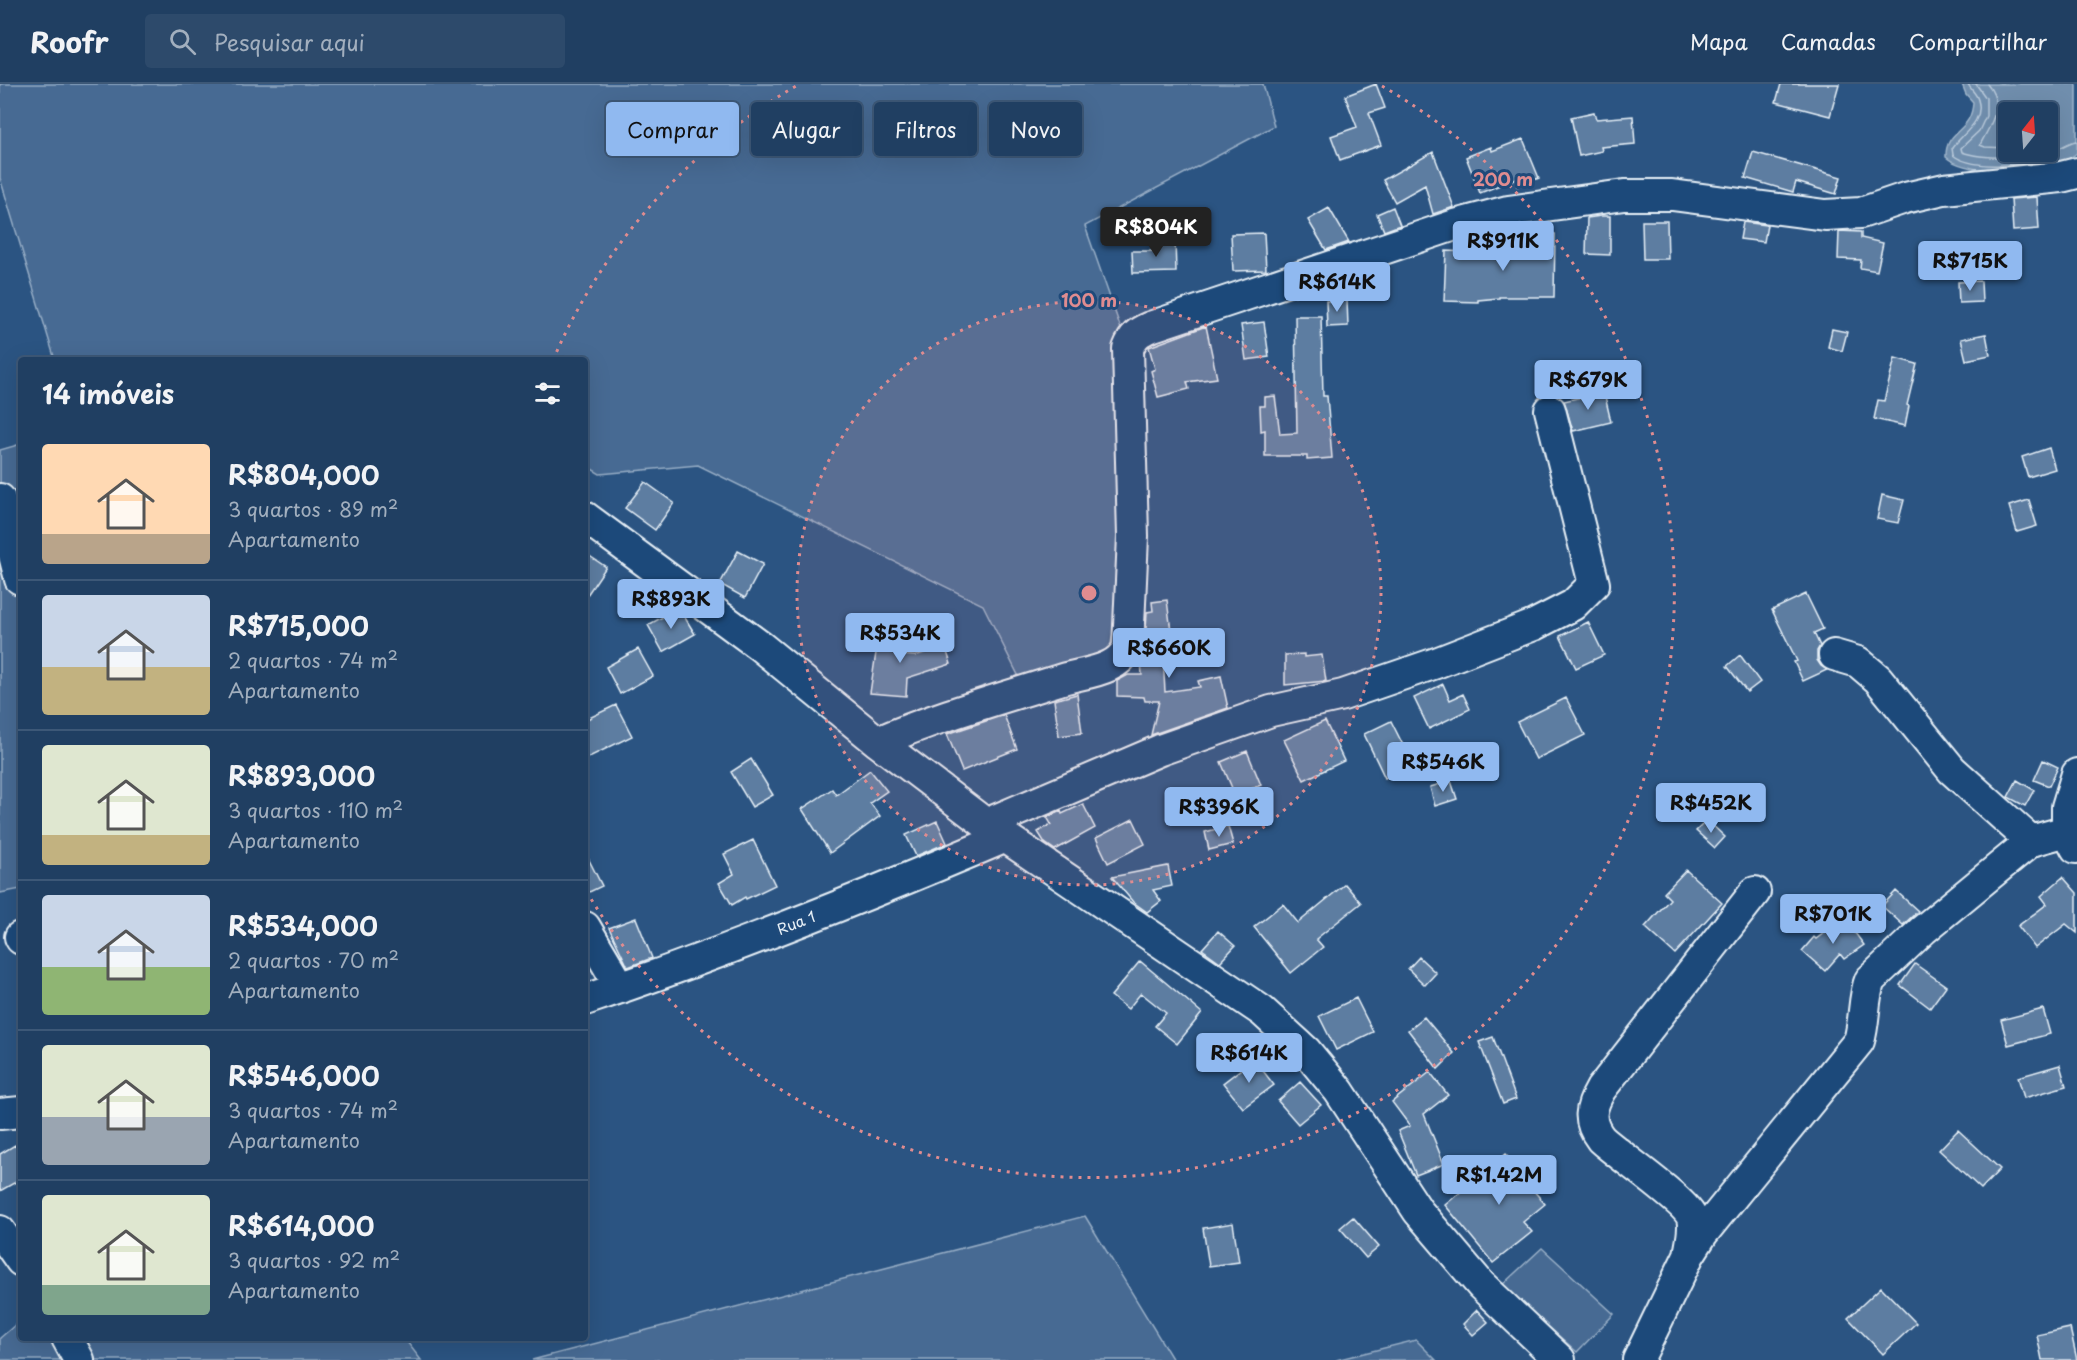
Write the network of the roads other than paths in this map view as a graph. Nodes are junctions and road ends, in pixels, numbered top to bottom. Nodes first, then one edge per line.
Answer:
1 (2077, 172) edge
2 (1550, 410) dead end
3 (0, 499) edge
4 (588, 518) edge
5 (18, 571) edge
6 (1834, 655) dead end
7 (878, 742) junction
8 (2077, 774) edge
9 (996, 830) junction
10 (2072, 840) edge
11 (2031, 841) junction
12 (1755, 892) dead end
13 (588, 932) edge
14 (621, 988) junction
15 (588, 999) edge
16 (18, 1112) edge
17 (0, 1114) edge
18 (0, 1231) edge
19 (1689, 1255) junction
20 (18, 1257) edge
21 (69, 1341) edge
22 (79, 1360) edge
23 (1560, 1360) edge
24 (1638, 1360) edge

1 - 7 street
2 - 9 street, Rua 1
3 - 5 street
4 - 7 street
6 - 11 street
7 - 9 street
8 - 10 street
9 - 14 street, Rua 1
9 - 23 street
10 - 11 street
11 - 19 street
12 - 19 street
13 - 14 street
14 - 15 street, Rua 1
16 - 17 street
18 - 20 street
19 - 24 street
21 - 22 street

